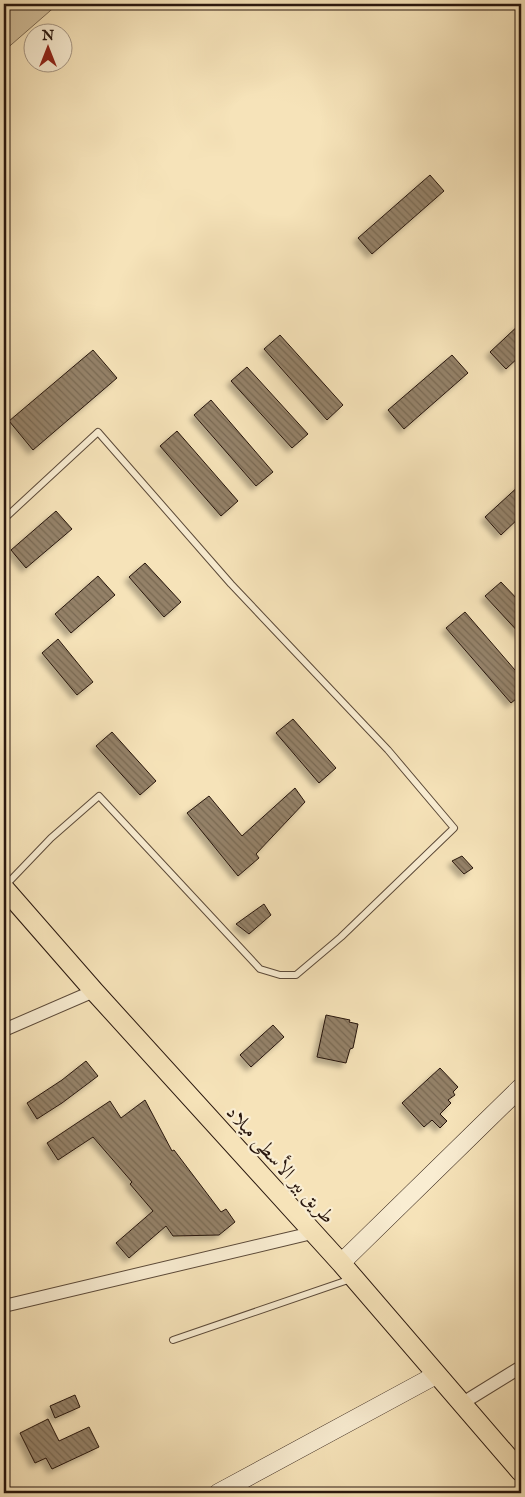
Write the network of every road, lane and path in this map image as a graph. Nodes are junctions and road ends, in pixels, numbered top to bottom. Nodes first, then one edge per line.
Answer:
1 (4, 519) edge
2 (6, 895) edge
3 (94, 991) junction
4 (4, 1030) edge
5 (521, 1087) edge
6 (312, 1233) junction
7 (341, 1263) junction
8 (353, 1278) junction
9 (4, 1306) edge
10 (173, 1340) dead end
11 (521, 1367) edge
12 (436, 1375) junction
13 (461, 1404) junction
14 (518, 1465) edge
15 (218, 1493) edge

1 - 2 lane
2 - 3 main road, طريق بير الأسطى ميلاد
3 - 4 street
3 - 6 main road, طريق بير الأسطى ميلاد
5 - 7 street
6 - 7 main road, طريق بير الأسطى ميلاد
6 - 9 street
7 - 8 main road, طريق بير الأسطى ميلاد
8 - 10 lane
8 - 12 main road, طريق بير الأسطى ميلاد
11 - 13 street
12 - 13 main road, طريق بير الأسطى ميلاد
12 - 15 street
13 - 14 main road, طريق بير الأسطى ميلاد

